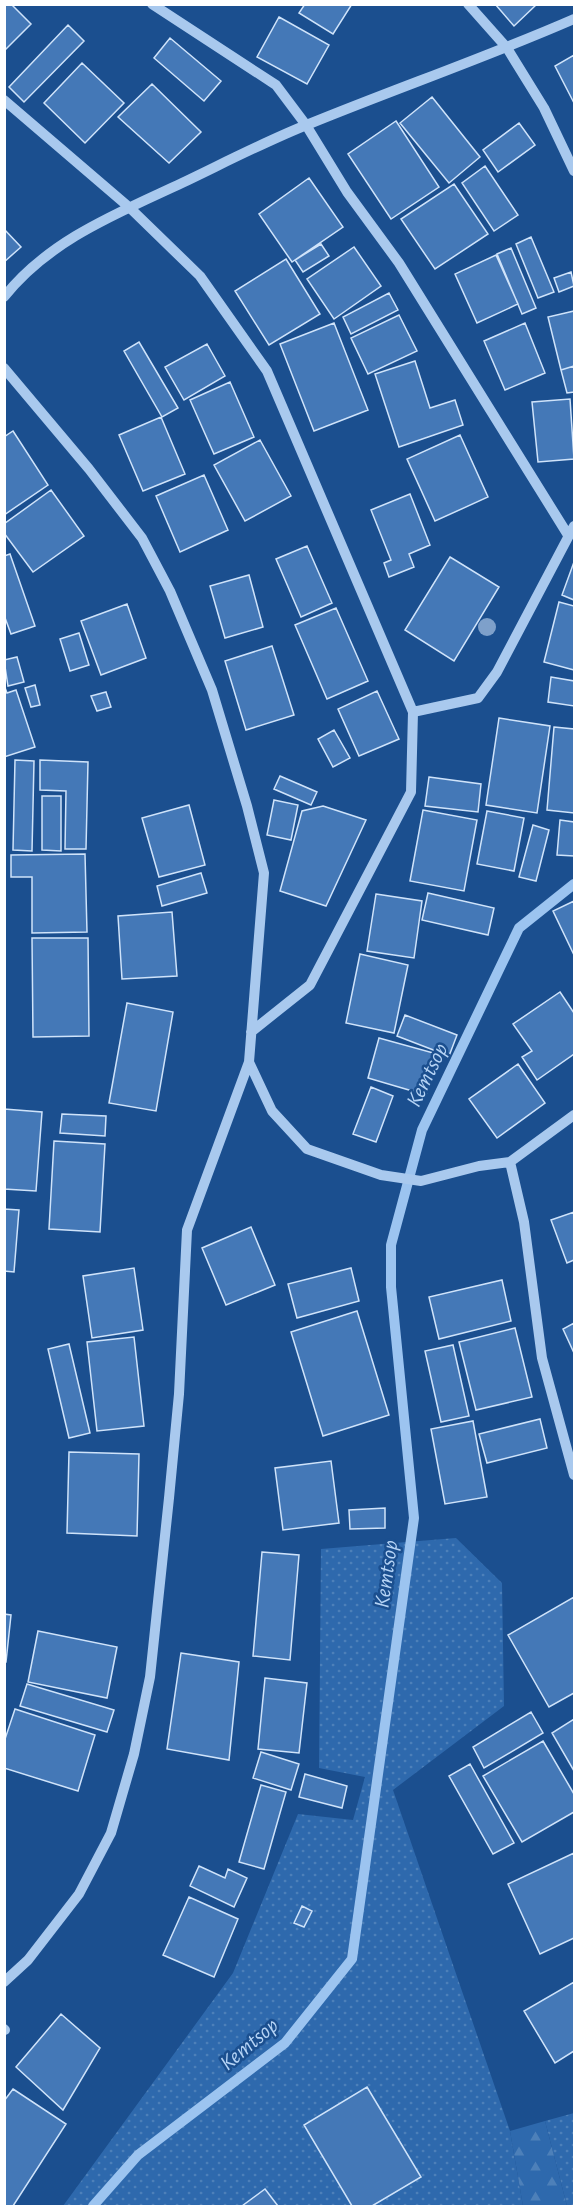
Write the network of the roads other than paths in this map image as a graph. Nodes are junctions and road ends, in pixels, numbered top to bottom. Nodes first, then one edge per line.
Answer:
1 (152, 4) edge
2 (468, 4) edge
3 (574, 19) edge
4 (507, 48) junction
5 (4, 100) edge
6 (306, 125) junction
7 (574, 171) edge
8 (130, 208) junction
9 (4, 297) edge
10 (4, 368) edge
11 (571, 531) edge
12 (413, 712) junction
13 (251, 1032) junction
14 (249, 1062) junction
15 (574, 1115) edge
16 (510, 1161) junction
17 (574, 1475) edge
18 (4, 1982) edge

1 - 6 street
2 - 4 street
3 - 4 street
4 - 6 street
4 - 7 street
5 - 8 street
6 - 8 street
6 - 11 street
8 - 9 street
8 - 12 street
10 - 13 street
11 - 12 street
12 - 13 street
13 - 14 street
14 - 16 street
14 - 18 street
15 - 16 street
16 - 17 street

